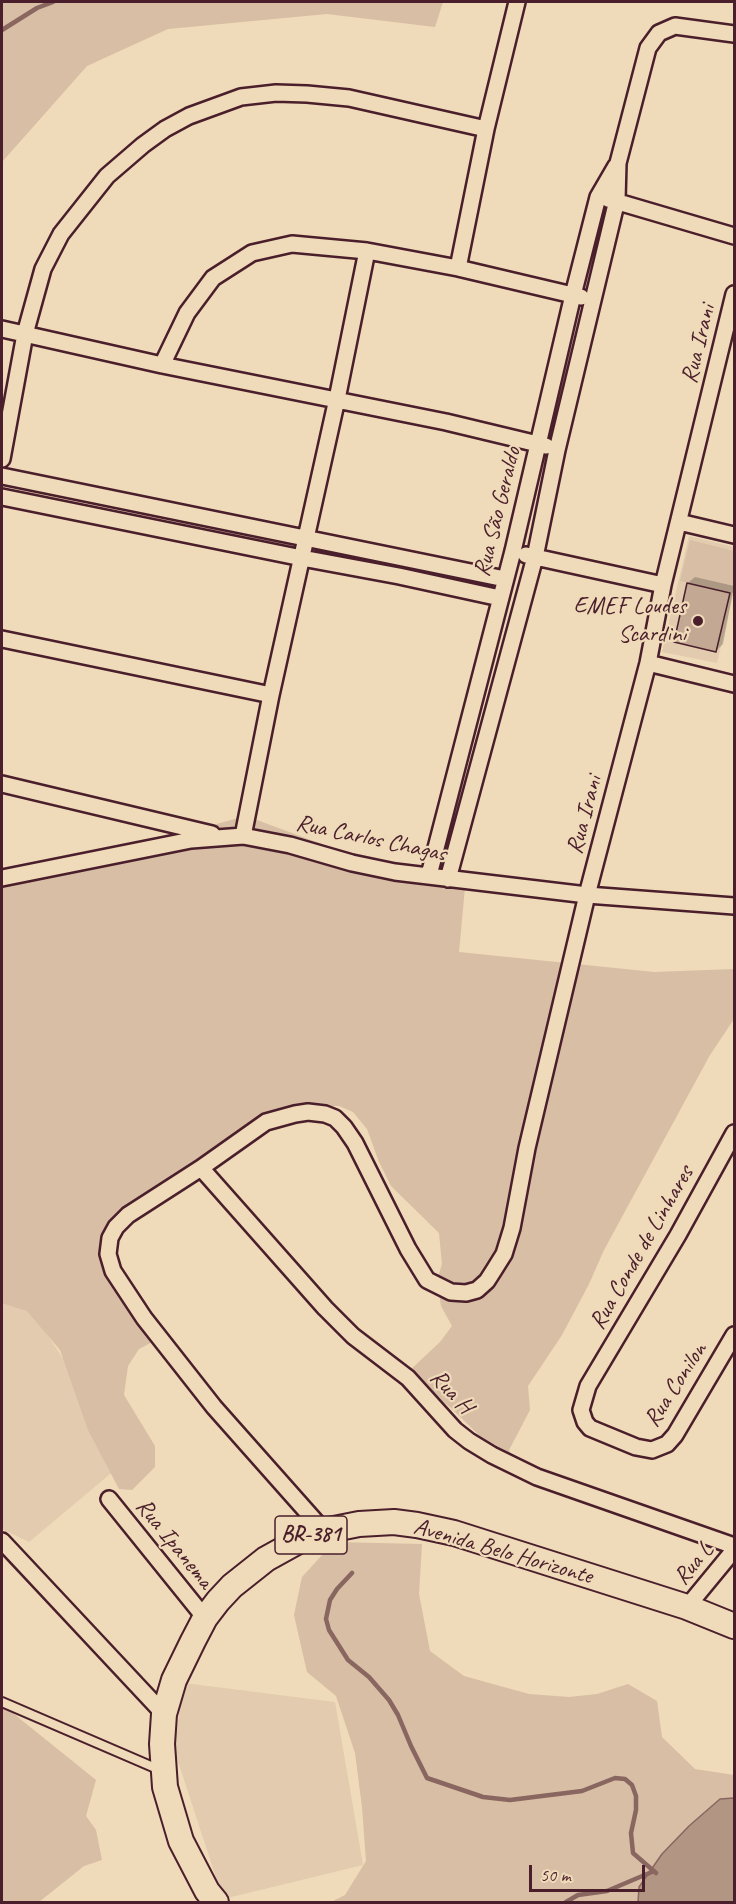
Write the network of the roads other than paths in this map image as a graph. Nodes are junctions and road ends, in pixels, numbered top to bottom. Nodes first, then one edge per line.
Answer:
1 (517, 2) edge
2 (735, 34) edge
3 (486, 129) junction
4 (618, 164) junction
5 (598, 197) junction
6 (617, 200) junction
7 (735, 236) edge
8 (367, 251) junction
9 (458, 268) junction
10 (735, 294) edge
11 (573, 295) junction
12 (593, 300) junction
13 (2, 329) edge
14 (25, 334) junction
15 (162, 365) junction
16 (337, 399) junction
17 (537, 444) junction
18 (557, 450) junction
19 (2, 459) edge
20 (2, 476) edge
21 (2, 497) edge
22 (679, 522) junction
23 (735, 536) edge
24 (306, 540) junction
25 (513, 551) junction
26 (535, 557) junction
27 (302, 558) junction
28 (505, 579) junction
29 (663, 585) junction
30 (500, 598) junction
31 (2, 639) edge
32 (648, 663) junction
33 (735, 684) edge
34 (270, 695) junction
35 (2, 784) edge
36 (243, 836) junction
37 (223, 837) junction
38 (429, 875) junction
39 (2, 878) edge
40 (448, 879) junction
41 (587, 895) junction
42 (735, 906) edge
43 (735, 1133) edge
44 (201, 1168) junction
45 (735, 1335) edge
46 (588, 1386) joint
47 (109, 1499) dead end
48 (324, 1531) junction
49 (2, 1541) edge
50 (735, 1548) edge
51 (687, 1607) junction
52 (205, 1618) junction
53 (735, 1626) edge
54 (2, 1702) edge
55 (164, 1714) junction
56 (164, 1772) junction
57 (216, 1902) edge

1 - 3 street
2 - 4 street, Rua São Geraldo
3 - 9 street
3 - 14 street
4 - 5 street, Rua São Geraldo
4 - 6 street, Rua São Geraldo
5 - 6 street
5 - 11 street, Rua São Geraldo
6 - 7 street
6 - 12 street, Rua São Geraldo
8 - 9 street
8 - 15 street
8 - 16 street
9 - 11 street
10 - 22 street, Rua Irani
11 - 12 street
11 - 17 street, Rua São Geraldo
12 - 18 street, Rua São Geraldo
13 - 14 street
14 - 15 street
14 - 19 street
15 - 16 street
16 - 17 street
16 - 24 street
17 - 18 street
17 - 25 street, Rua São Geraldo
18 - 26 street, Rua São Geraldo
20 - 24 street
21 - 27 street
22 - 23 street
22 - 29 street, Rua Irani
24 - 27 street
24 - 28 street
25 - 26 street
25 - 28 street, Rua São Geraldo
26 - 29 street
26 - 40 street, Rua São Geraldo
27 - 30 street
27 - 34 street
28 - 30 street, Rua São Geraldo
29 - 32 street, Rua Irani
30 - 38 street, Rua São Geraldo
31 - 34 street
32 - 33 street
32 - 41 street, Rua Irani
34 - 36 street
35 - 37 street
36 - 37 street, Rua Carlos Chagas
36 - 38 street, Rua Carlos Chagas
37 - 39 street, Rua Carlos Chagas
38 - 40 street, Rua Carlos Chagas
40 - 41 street, Rua Carlos Chagas
41 - 42 street, Rua Carlos Chagas
41 - 44 street, Rua Irani
43 - 46 street, Rua Conde de Linhares
44 - 48 street
44 - 50 street, Rua H
45 - 46 street, Rua Conilon
47 - 52 street, Rua Ipanema
48 - 51 main road, Avenida Belo Horizonte / BR-381
48 - 52 main road, Avenida Belo Horizonte / BR-381
49 - 55 street
50 - 51 street, Rua L
51 - 53 main road, Avenida Belo Horizonte / BR-381
52 - 55 main road, Avenida Belo Horizonte / BR-381
54 - 56 lane
55 - 56 main road, Avenida Belo Horizonte / BR-381
56 - 57 main road, Avenida Belo Horizonte / BR-381

